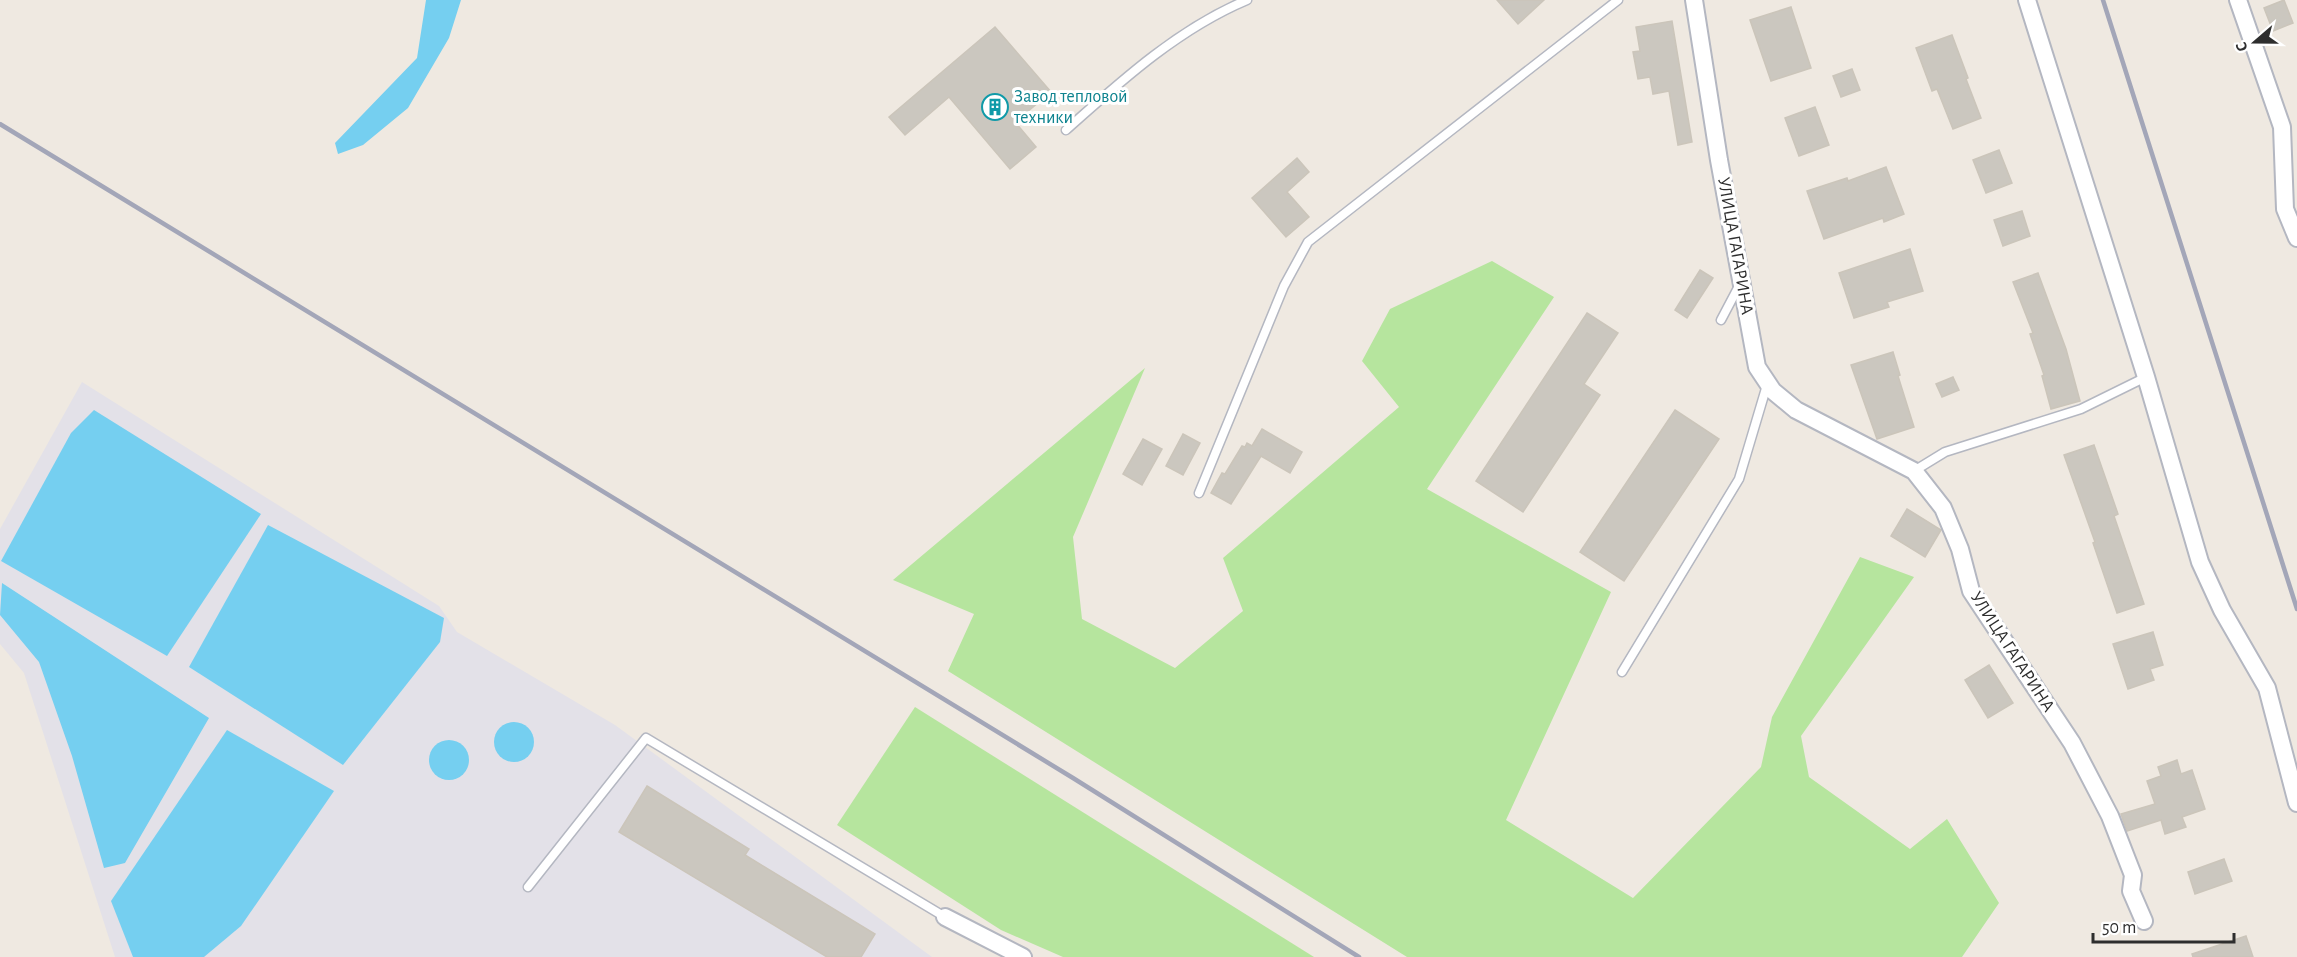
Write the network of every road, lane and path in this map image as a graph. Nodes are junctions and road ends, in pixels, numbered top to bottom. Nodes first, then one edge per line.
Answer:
1 (1247, 0) edge
2 (1618, 0) edge
3 (1694, 0) edge
4 (2027, 0) edge
5 (2238, 0) edge
6 (1066, 130) dead end
7 (2297, 237) edge
8 (1742, 280) junction
9 (1721, 320) dead end
10 (2146, 377) junction
11 (1768, 383) junction
12 (1914, 471) junction
13 (1200, 493) dead end
14 (1622, 672) dead end
15 (2297, 803) edge
16 (528, 887) dead end
17 (945, 917) joint
18 (2144, 921) dead end
19 (1023, 957) edge

1 - 6 lane
2 - 13 lane
3 - 8 street, УЛИЦА ГАГАРИНА
4 - 10 street
5 - 7 street
8 - 9 lane
8 - 11 street, УЛИЦА ГАГАРИНА
10 - 12 lane
10 - 15 street
11 - 12 street, УЛИЦА ГАГАРИНА
11 - 14 lane
12 - 18 street, УЛИЦА ГАГАРИНА
16 - 17 lane
17 - 19 street

